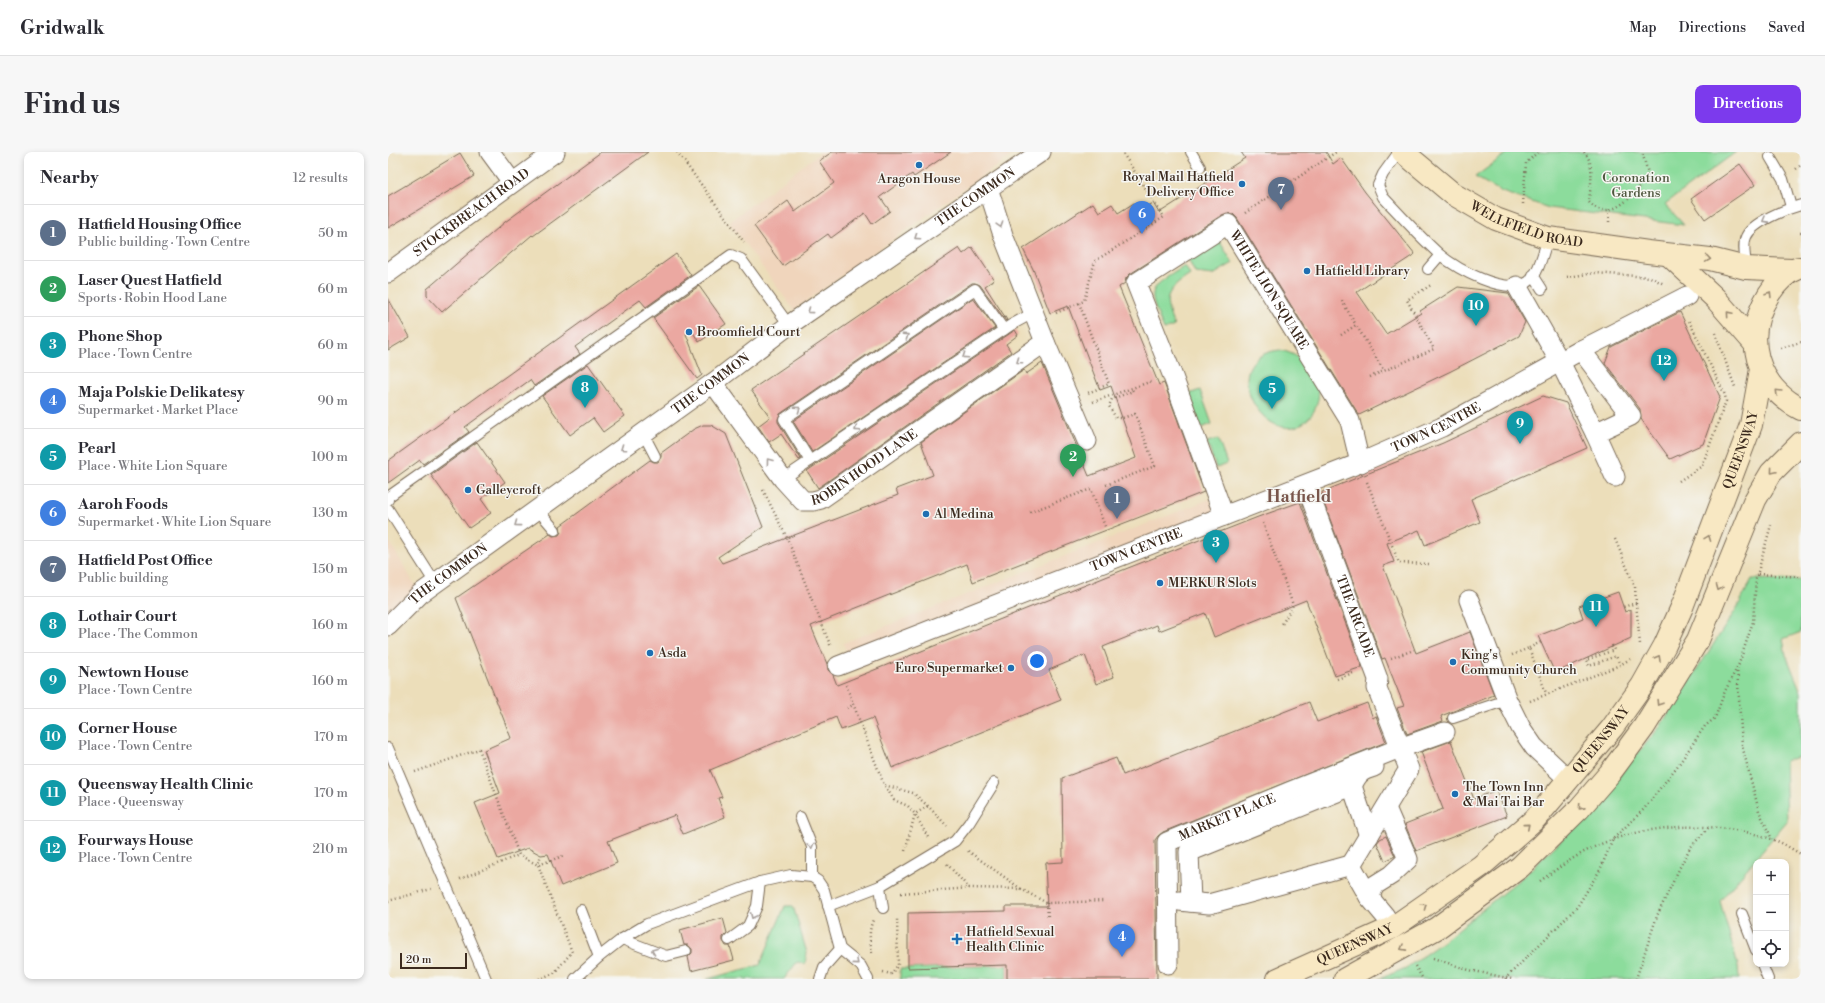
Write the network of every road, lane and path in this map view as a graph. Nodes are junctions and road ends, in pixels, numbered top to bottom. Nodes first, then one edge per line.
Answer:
1 (490, 152) edge
2 (555, 152) edge
3 (677, 152) edge
4 (1041, 152) edge
5 (1122, 152) edge
6 (1191, 152) edge
7 (1336, 152) edge
8 (1400, 152) edge
9 (1403, 152) edge
10 (1538, 152) edge
11 (1584, 152) edge
12 (1642, 152) edge
13 (1770, 157) dead end
14 (1200, 167) dead end
15 (512, 182) junction
16 (988, 188) junction
17 (1523, 204) dead end
18 (1796, 206) edge
19 (1610, 209) junction
20 (1609, 222) dead end
21 (1228, 224) junction
22 (1548, 238) junction
23 (746, 244) dead end
24 (1669, 254) junction
25 (1440, 255) junction
26 (1746, 268) junction
27 (1428, 269) dead end
28 (1797, 269) edge
29 (388, 272) edge
30 (1533, 275) junction
31 (1567, 277) dead end
32 (1432, 285) dead end
33 (1517, 286) junction
34 (1542, 289) dead end
35 (1683, 298) junction
36 (1342, 301) dead end
37 (1079, 303) junction
38 (1068, 308) dead end
39 (1033, 313) junction
40 (789, 325) junction
41 (1356, 325) junction
42 (1004, 330) junction
43 (1341, 335) dead end
44 (1045, 342) junction
45 (1801, 342) edge
46 (1755, 344) junction
47 (1781, 348) dead end
48 (1581, 350) junction
49 (1724, 358) dead end
50 (1560, 362) junction
51 (1761, 369) junction
52 (1384, 371) junction
53 (1172, 374) junction
54 (1370, 377) dead end
55 (713, 383) junction
56 (1099, 388) dead end
57 (1132, 388) junction
58 (1737, 394) dead end
59 (1089, 403) dead end
60 (1801, 409) edge
61 (643, 433) junction
62 (1595, 433) junction
63 (1087, 441) dead end
64 (1801, 444) edge
65 (655, 456) dead end
66 (810, 461) junction
67 (1360, 463) junction
68 (1615, 478) dead end
69 (782, 479) junction
70 (1679, 481) dead end
71 (1306, 484) junction
72 (1106, 485) dead end
73 (388, 500) edge
74 (1256, 504) junction
75 (388, 509) edge
76 (537, 509) junction
77 (1030, 512) dead end
78 (1224, 516) junction
79 (1772, 523) dead end
80 (1106, 529) dead end
81 (555, 530) dead end
82 (1615, 539) dead end
83 (1430, 564) dead end
84 (1758, 574) junction
85 (1801, 577) edge
86 (435, 583) junction
87 (1469, 600) dead end
88 (1636, 603) junction
89 (1623, 607) dead end
90 (388, 626) edge
91 (1281, 626) dead end
92 (1541, 642) dead end
93 (1640, 645) dead end
94 (1612, 646) dead end
95 (1529, 648) junction
96 (1614, 650) junction
97 (1616, 656) junction
98 (1635, 656) dead end
99 (1493, 662) junction
100 (1620, 665) junction
101 (838, 666) dead end
102 (1737, 667) junction
103 (1546, 693) junction
104 (1509, 704) junction
105 (853, 705) dead end
106 (847, 708) dead end
107 (1449, 725) joint
108 (388, 748) edge
109 (1401, 749) junction
110 (401, 778) junction
111 (1569, 780) junction
112 (994, 784) dead end
113 (884, 785) dead end
114 (1352, 786) junction
115 (1291, 790) junction
116 (928, 806) dead end
117 (1386, 808) junction
118 (1236, 813) junction
119 (915, 814) junction
120 (1267, 816) junction
121 (800, 817) dead end
122 (1710, 826) junction
123 (1369, 836) junction
124 (1613, 840) junction
125 (1772, 840) junction
126 (936, 853) junction
127 (1801, 854) edge
128 (541, 855) dead end
129 (563, 856) dead end
130 (538, 866) junction
131 (1351, 866) junction
132 (901, 874) junction
133 (812, 877) junction
134 (760, 882) junction
135 (880, 886) junction
136 (970, 888) junction
137 (1369, 897) junction
138 (1161, 900) junction
139 (1105, 901) dead end
140 (1191, 902) junction
141 (1047, 903) junction
142 (828, 906) junction
143 (883, 908) joint
144 (897, 909) dead end
145 (581, 910) dead end
146 (1742, 914) dead end
147 (1385, 916) dead end
148 (1048, 917) dead end
149 (622, 939) junction
150 (729, 940) dead end
151 (1753, 942) edge
152 (840, 948) junction
153 (686, 951) dead end
154 (599, 957) junction
155 (1433, 958) dead end
156 (874, 959) dead end
157 (1414, 963) dead end
158 (1168, 964) dead end
159 (1763, 967) edge
160 (891, 974) dead end
161 (1506, 978) edge
162 (486, 979) edge
163 (539, 979) edge
164 (575, 979) edge
165 (820, 979) edge
166 (868, 979) edge
167 (1278, 979) edge
168 (1345, 979) edge
169 (1423, 979) edge
170 (1512, 979) edge
171 (1636, 979) edge
172 (1768, 979) edge

1 - 15 street
2 - 15 street, STOCKBREACH ROAD
3 - 23 path
4 - 16 street, THE COMMON
5 - 37 path
6 - 14 lane
7 - 21 path
8 - 25 lane
9 - 22 main road, WELLFIELD ROAD
10 - 17 path
11 - 19 path
12 - 19 path
13 - 18 lane
15 - 29 street, STOCKBREACH ROAD
16 -> 39 street
16 -> 40 street, THE COMMON
18 -> 26 lane
19 - 20 path
21 - 53 street, WHITE LION SQUARE
21 - 67 street, WHITE LION SQUARE
22 - 24 main road, WELLFIELD ROAD
22 - 30 lane
24 -> 26 main road, WELLFIELD ROAD
46 -> 24 main road
25 - 27 lane
25 - 33 lane
26 - 28 main road, WELLFIELD ROAD
46 -> 28 main road
30 - 33 lane
30 - 34 lane
31 - 35 path
32 - 52 path
33 - 50 street
35 - 48 street, TOWN CENTRE
35 - 70 path
36 - 41 path
37 - 38 path
37 - 56 path
39 - 42 lane
39 - 44 street
40 - 55 street, THE COMMON
40 - 73 lane
41 - 43 path
41 - 52 path
42 -> 66 lane
66 -> 42 lane
44 - 63 street
44 -> 69 street, ROBIN HOOD LANE
45 - 47 path
46 - 51 main road
48 - 50 street, TOWN CENTRE
48 - 62 street
49 - 58 path
50 - 62 street
50 - 67 street, TOWN CENTRE
60 -> 51 main road
111 -> 51 main road, QUEENSWAY
52 - 54 path
53 - 57 path
53 - 78 street, WHITE LION SQUARE
55 - 61 street, THE COMMON
69 -> 55 street, ROBIN HOOD LANE
57 - 59 path
57 - 72 path
61 - 65 lane
61 -> 76 street, THE COMMON
62 - 68 street
64 -> 168 main road, QUEENSWAY
66 - 69 lane
67 - 71 street, TOWN CENTRE
67 - 83 path
71 - 74 street, TOWN CENTRE
71 - 109 street, THE ARCADE
74 - 78 street, TOWN CENTRE
74 - 91 path
75 - 86 lane
76 - 81 lane
76 -> 86 street, THE COMMON
77 - 80 path
78 - 101 street, TOWN CENTRE
79 - 84 path
82 - 88 path
84 - 85 path
84 - 102 path
86 - 90 street, THE COMMON
87 - 99 street
88 - 89 path
88 - 93 path
92 - 95 path
94 - 96 path
95 - 99 path
95 - 103 path
96 - 97 path
96 - 97 path
97 - 100 path
98 - 100 path
99 - 104 street
100 - 103 path
102 - 124 path
102 - 125 path
103 - 104 path
104 - 107 lane
104 - 111 street
105 - 106 path
107 - 109 street
108 - 110 lane
109 - 114 street
109 - 115 street, MARKET PLACE
109 - 117 street, THE ARCADE
110 - 130 path
110 - 162 lane
167 -> 111 main road, QUEENSWAY
112 - 126 lane
113 - 119 path
114 - 120 street
114 - 123 street
115 - 118 street, MARKET PLACE
115 - 120 street
116 - 119 path
117 - 123 street
117 - 137 street
118 - 120 street
118 - 138 street, MARKET PLACE
119 - 126 path
119 - 132 path
120 - 140 street
121 -> 133 lane
122 - 124 path
122 - 125 path
122 - 171 path
123 - 131 street
124 - 161 path
125 - 127 path
126 - 132 lane
126 - 136 path
128 - 130 path
129 - 130 path
130 - 163 path
131 - 137 street
131 - 140 street
132 - 135 lane
132 - 136 path
133 - 134 lane
133 - 142 lane
134 - 149 lane
134 -> 150 lane
135 - 142 lane
135 - 143 lane
136 - 141 path
137 - 147 street
138 - 140 street
138 - 158 street, MARKET PLACE
139 - 141 path
141 - 148 path
142 - 152 lane
143 - 156 path
144 - 160 path
145 - 154 lane
146 - 151 lane
153 -> 149 lane
149 - 154 lane
152 - 165 lane
152 -> 166 lane
154 - 164 lane
155 - 161 path
157 - 169 path
159 - 172 lane
161 - 170 path

